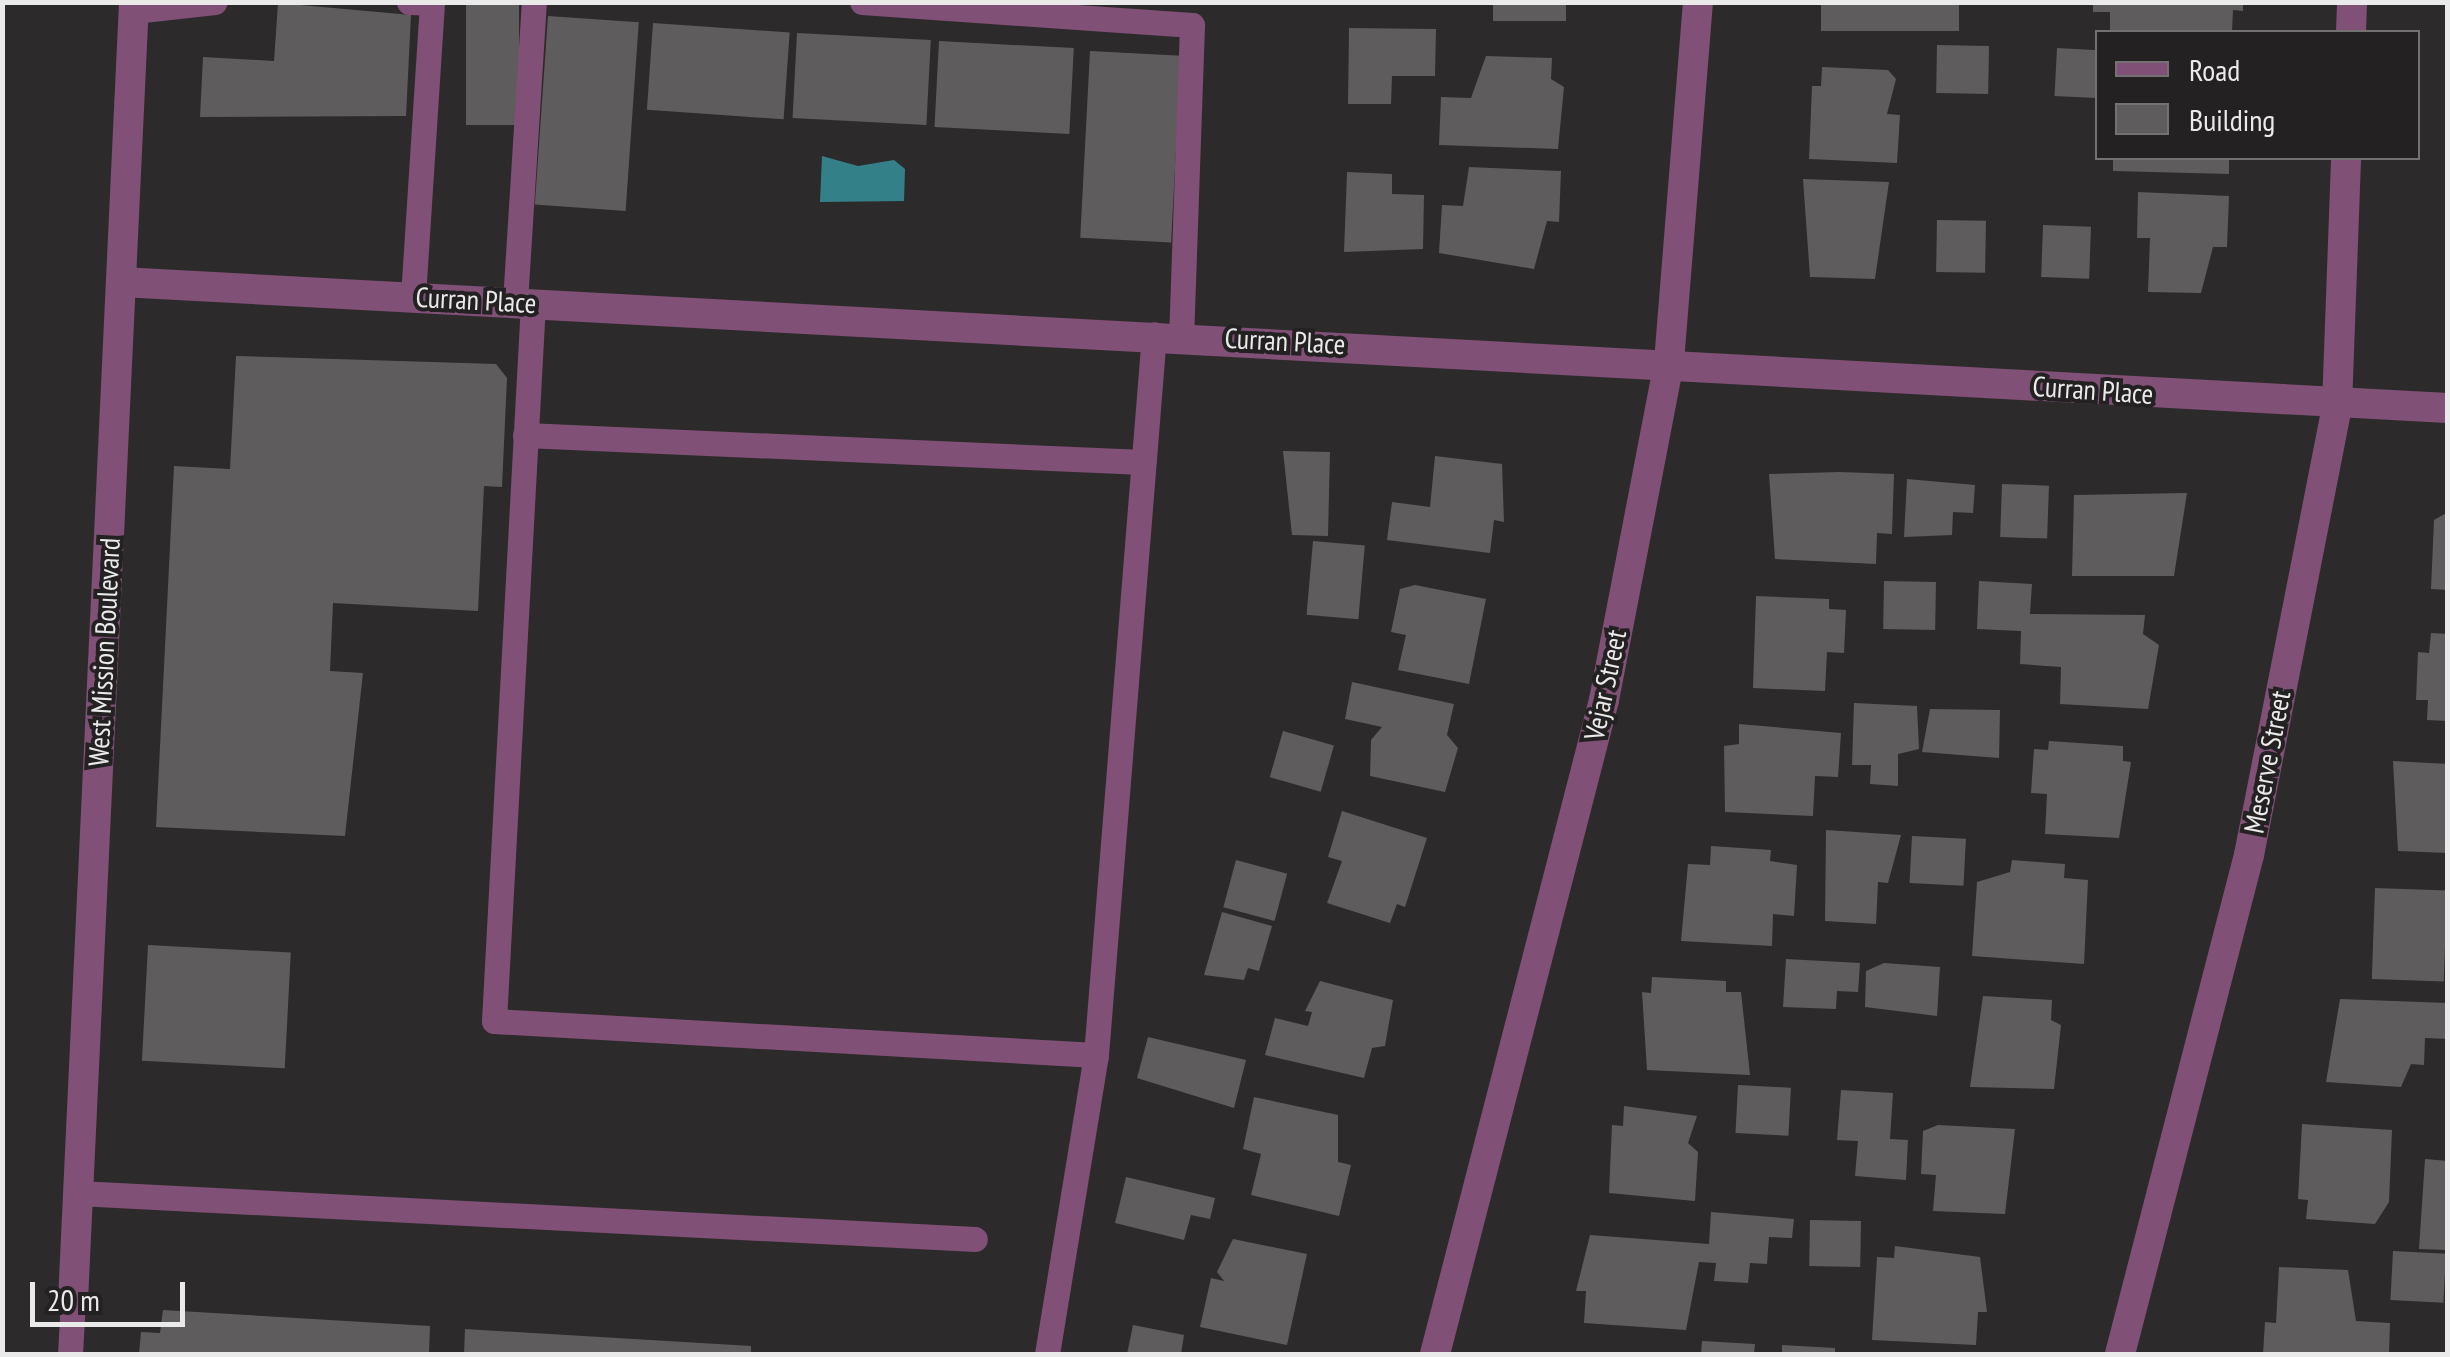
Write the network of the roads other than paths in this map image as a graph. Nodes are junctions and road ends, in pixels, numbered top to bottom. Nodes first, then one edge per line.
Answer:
1 (216, 2) edge
2 (409, 2) edge
3 (534, 2) edge
4 (862, 2) edge
5 (1698, 2) edge
6 (2352, 2) edge
7 (134, 7) edge
8 (2350, 30) edge
9 (2346, 160) edge
10 (122, 282) junction
11 (413, 297) junction
12 (524, 302) junction
13 (1168, 335) junction
14 (1669, 362) junction
15 (2337, 406) junction
16 (2448, 408) edge
17 (525, 435) junction
18 (1143, 462) junction
19 (1096, 1056) junction
20 (78, 1193) junction
21 (975, 1239) dead end
22 (74, 1301) joint
23 (70, 1354) edge
24 (1047, 1354) edge
25 (1435, 1354) edge
26 (2120, 1354) edge

1 - 7 lane
2 - 11 lane
3 - 12 lane
4 - 13 lane
5 - 14 street, Vejar Street
6 - 8 street
7 - 10 street, West Mission Boulevard
9 - 15 street, Meserve Street
10 - 11 street, Curran Place
10 - 20 street, West Mission Boulevard
11 - 12 street, Curran Place
12 - 13 street, Curran Place
12 - 17 lane
13 - 14 street, Curran Place
13 - 18 lane
14 - 15 street, Curran Place
14 - 25 street, Vejar Street
15 - 16 street, Curran Place
15 - 26 street, Meserve Street
17 - 18 lane
17 - 19 lane
18 - 19 lane
19 - 24 lane
20 - 21 lane
20 - 22 street, West Mission Boulevard
22 - 23 lane

